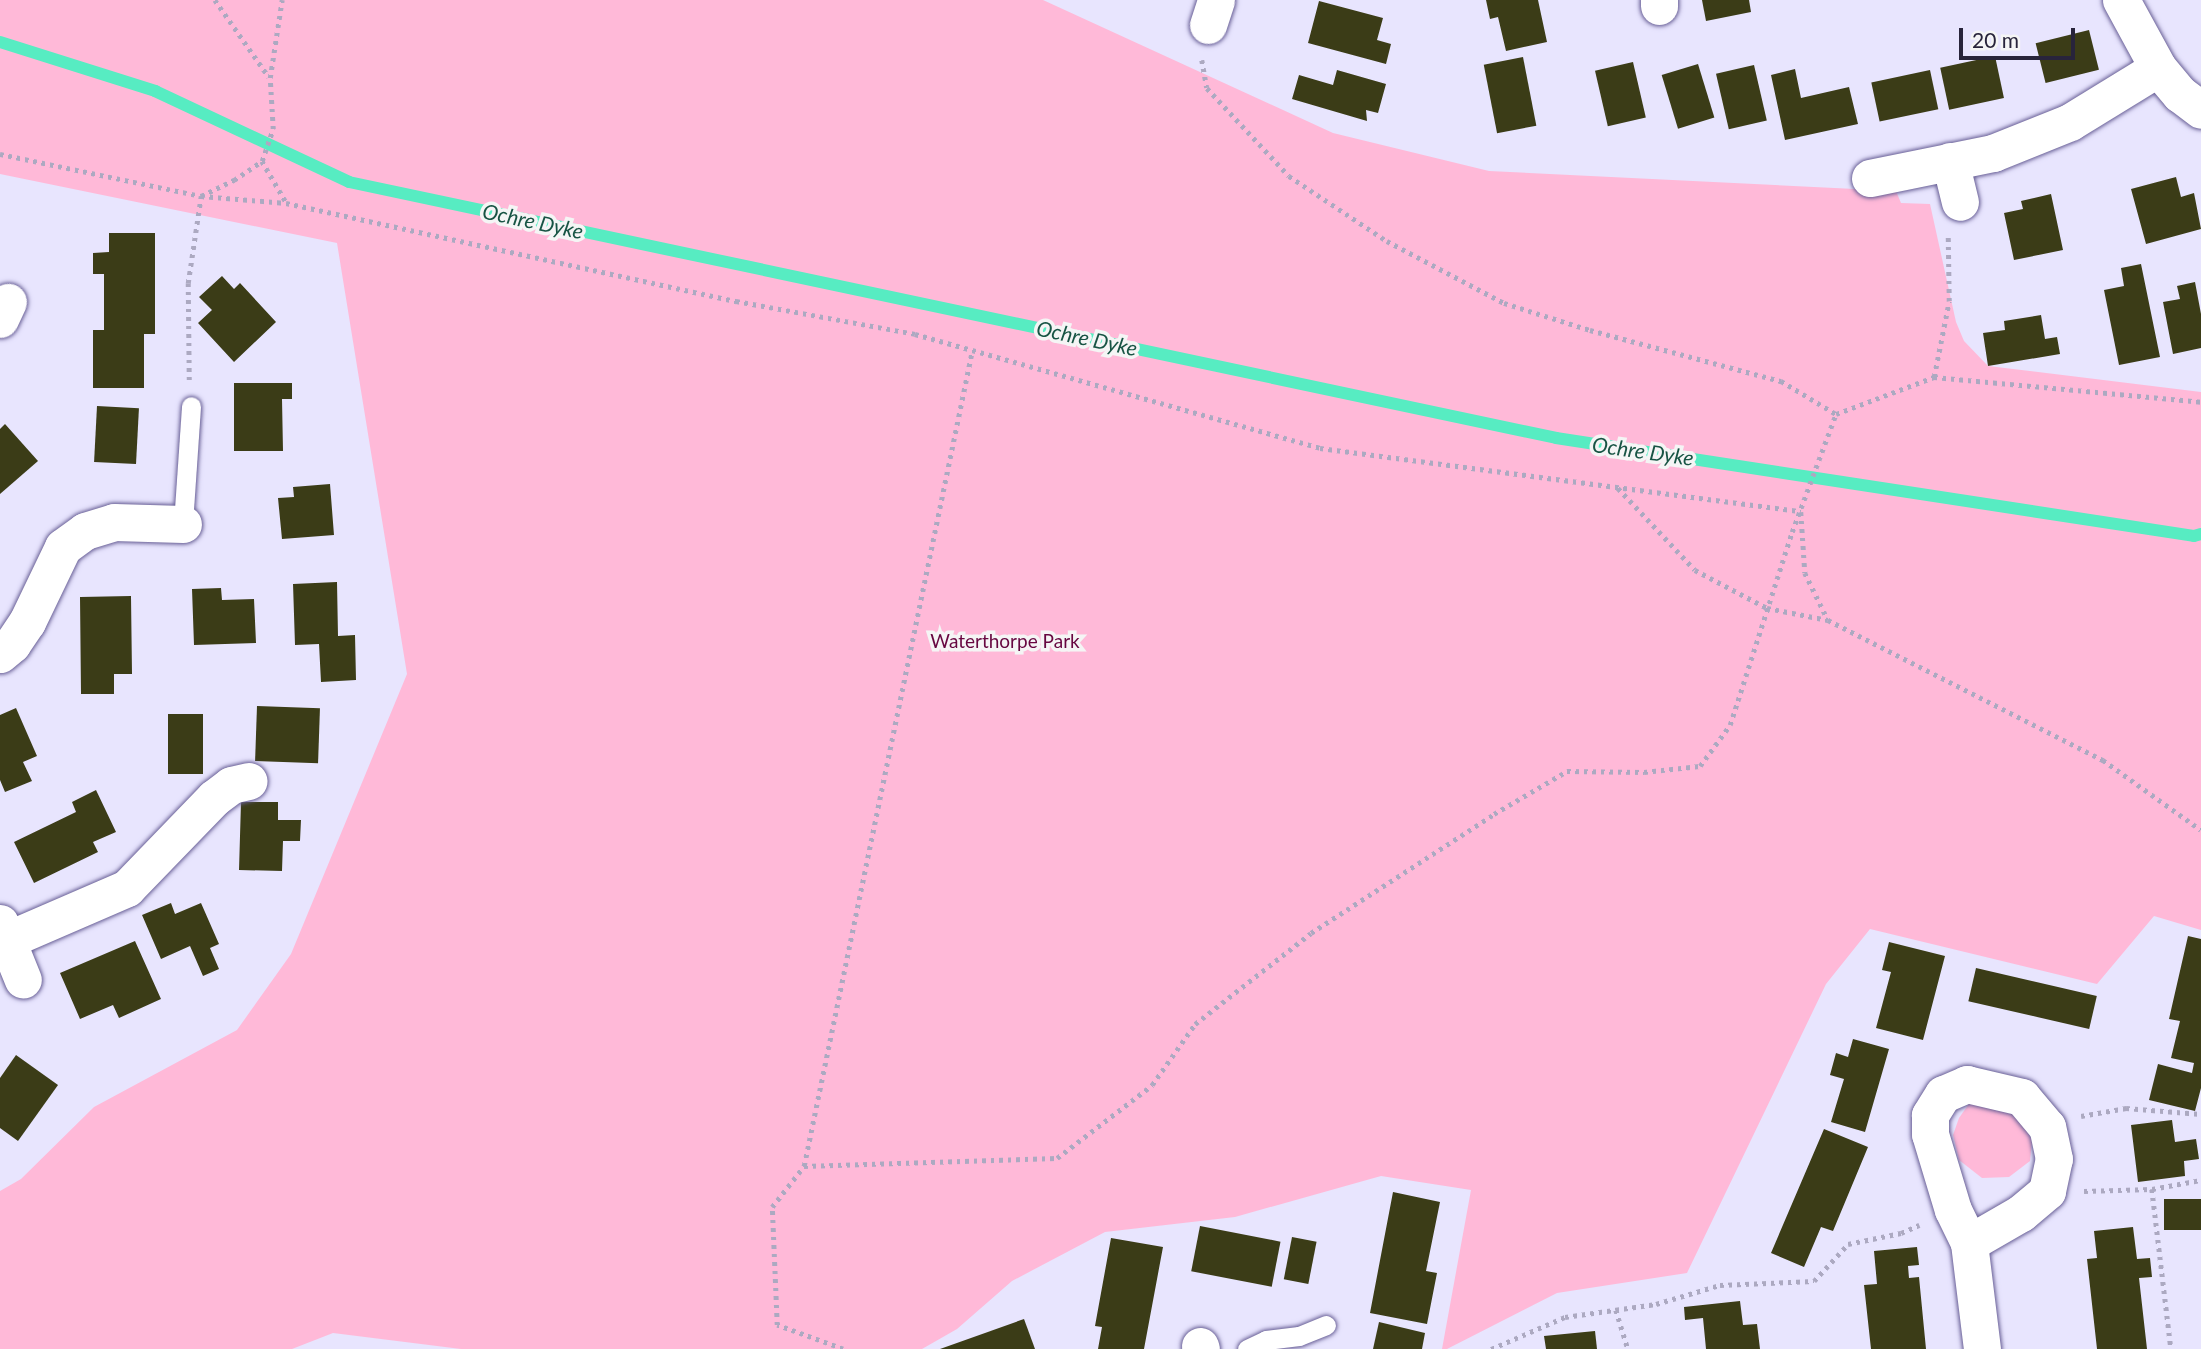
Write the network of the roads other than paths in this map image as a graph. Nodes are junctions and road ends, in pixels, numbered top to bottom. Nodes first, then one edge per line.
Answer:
1 (2121, 0) edge
2 (2158, 68) junction
3 (2201, 110) edge
4 (1950, 161) junction
5 (1870, 178) dead end
6 (1960, 202) road end
7 (191, 406) road end
8 (183, 524) joint
9 (0, 654) edge
10 (248, 781) dead end
11 (3, 932) edge
12 (23, 980) dead end
13 (1969, 1243) junction
14 (1326, 1325) dead end
15 (1247, 1349) edge
16 (1982, 1349) edge

1 - 2 street
2 - 3 street
2 - 4 street
4 - 5 street
4 - 6 street
7 - 8 lane
8 - 9 street
10 - 11 street
11 - 12 street
13 - 13 street
13 - 16 street
14 - 15 lane

